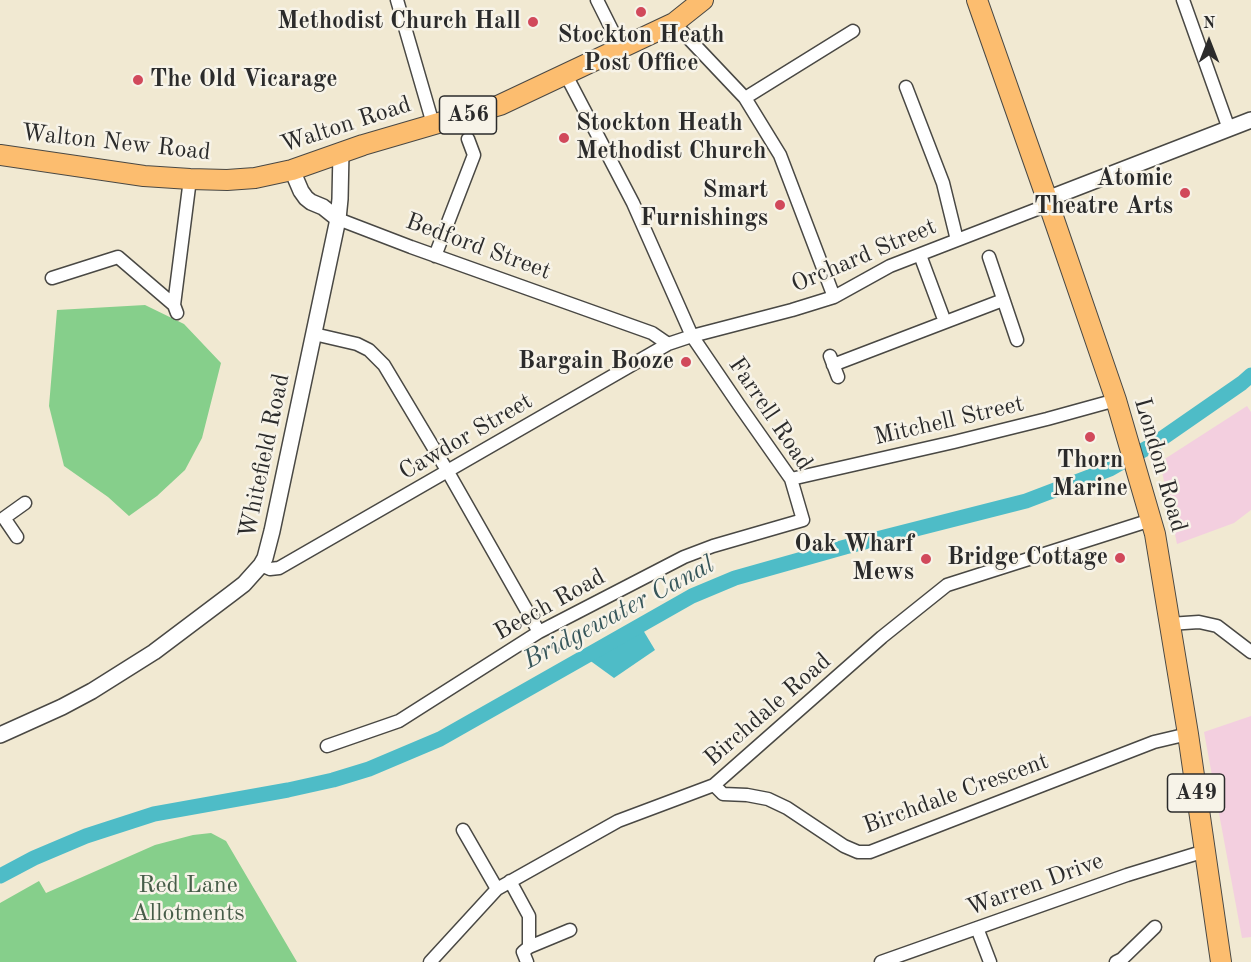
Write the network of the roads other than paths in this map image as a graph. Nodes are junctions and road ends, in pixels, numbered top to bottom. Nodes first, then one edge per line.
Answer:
1 (397, 0) edge
2 (597, 0) edge
3 (703, 0) edge
4 (977, 0) edge
5 (1184, 0) edge
6 (674, 23) junction
7 (853, 31) dead end
8 (621, 48) junction
9 (566, 75) junction
10 (906, 87) dead end
11 (745, 98) junction
12 (1251, 120) edge
13 (433, 124) junction
14 (1229, 129) junction
15 (468, 139) dead end
16 (341, 153) junction
17 (0, 155) edge
18 (291, 170) junction
19 (190, 179) junction
20 (226, 180) joint
21 (1048, 202) junction
22 (338, 219) junction
23 (957, 240) junction
24 (920, 255) junction
25 (435, 256) junction
26 (989, 257) dead end
27 (52, 278) dead end
28 (834, 297) junction
29 (1003, 300) junction
30 (945, 322) junction
31 (314, 334) junction
32 (693, 336) junction
33 (1017, 340) dead end
34 (668, 344) junction
35 (834, 366) dead end
36 (1116, 400) junction
37 (447, 472) junction
38 (791, 479) junction
39 (25, 503) dead end
40 (2, 519) edge
41 (803, 520) joint
42 (1151, 520) junction
43 (17, 537) dead end
44 (261, 565) junction
45 (1168, 624) junction
46 (538, 632) junction
47 (1250, 649) edge
48 (1188, 734) junction
49 (0, 735) edge
50 (327, 746) dead end
51 (714, 786) junction
52 (463, 830) dead end
53 (1205, 851) junction
54 (510, 881) junction
55 (497, 889) junction
56 (1155, 927) dead end
57 (977, 928) junction
58 (570, 930) dead end
59 (530, 947) junction
60 (430, 962) edge
61 (527, 962) edge
62 (881, 962) edge
63 (990, 962) edge
64 (1116, 962) edge
65 (1221, 962) edge

1 - 13 street
2 - 8 street
3 - 6 main road, Walton Road / A56
4 - 21 main road, London Road / A49
5 - 14 street
6 - 8 main road, Walton Road / A56
6 - 11 street
7 - 11 street
8 - 9 main road, Walton Road / A56
9 - 13 main road, Walton Road / A56
9 - 32 street, Farrell Road
10 - 23 street
11 - 28 street
12 - 14 street
13 - 16 main road, Walton Road / A56
14 - 21 street
15 - 25 street
16 - 18 main road, Walton Road / A56
16 - 22 street, Whitefield Road
17 - 19 main road, Walton New Road / A56
18 - 20 main road, Walton Road / A56
18 - 22 street, Bedford Street
19 - 20 main road, Walton New Road / A56
19 - 27 street
21 - 23 street, Orchard Street
21 - 36 main road, London Road / A49
22 - 25 street, Bedford Street
22 - 31 street, Whitefield Road
23 - 24 street, Orchard Street
24 - 28 street, Orchard Street
24 - 30 street
25 - 34 street, Bedford Street
26 - 29 street
28 - 32 street, Orchard Street
29 - 30 street
29 - 33 street
30 - 35 street
31 - 37 street
31 - 44 street, Whitefield Road
32 - 34 street, Cawdor Street
32 - 38 street, Farrell Road
34 - 37 street, Cawdor Street
36 - 38 street, Mitchell Street
36 - 42 main road, London Road / A49
37 - 44 street, Cawdor Street
37 - 46 street
38 - 41 street, Farrell Road
39 - 40 street
40 - 43 street
41 - 46 street, Beech Road
42 - 45 main road, London Road / A49
42 - 51 street, Birchdale Road
44 - 49 street, Whitefield Road
45 - 47 street
45 - 48 main road, London Road / A49
46 - 50 street, Beech Road
48 - 51 street, Birchdale Crescent
48 - 53 main road, London Road / A49
51 - 54 street, Birchdale Road
52 - 55 street
53 - 57 street, Warren Drive
53 - 65 main road, London Road / A49
54 - 55 street, Birchdale Road
54 - 59 street
55 - 60 street, Birchdale Road
56 - 64 street
57 - 62 street, Warren Drive
57 - 63 street
58 - 59 street
59 - 61 street

